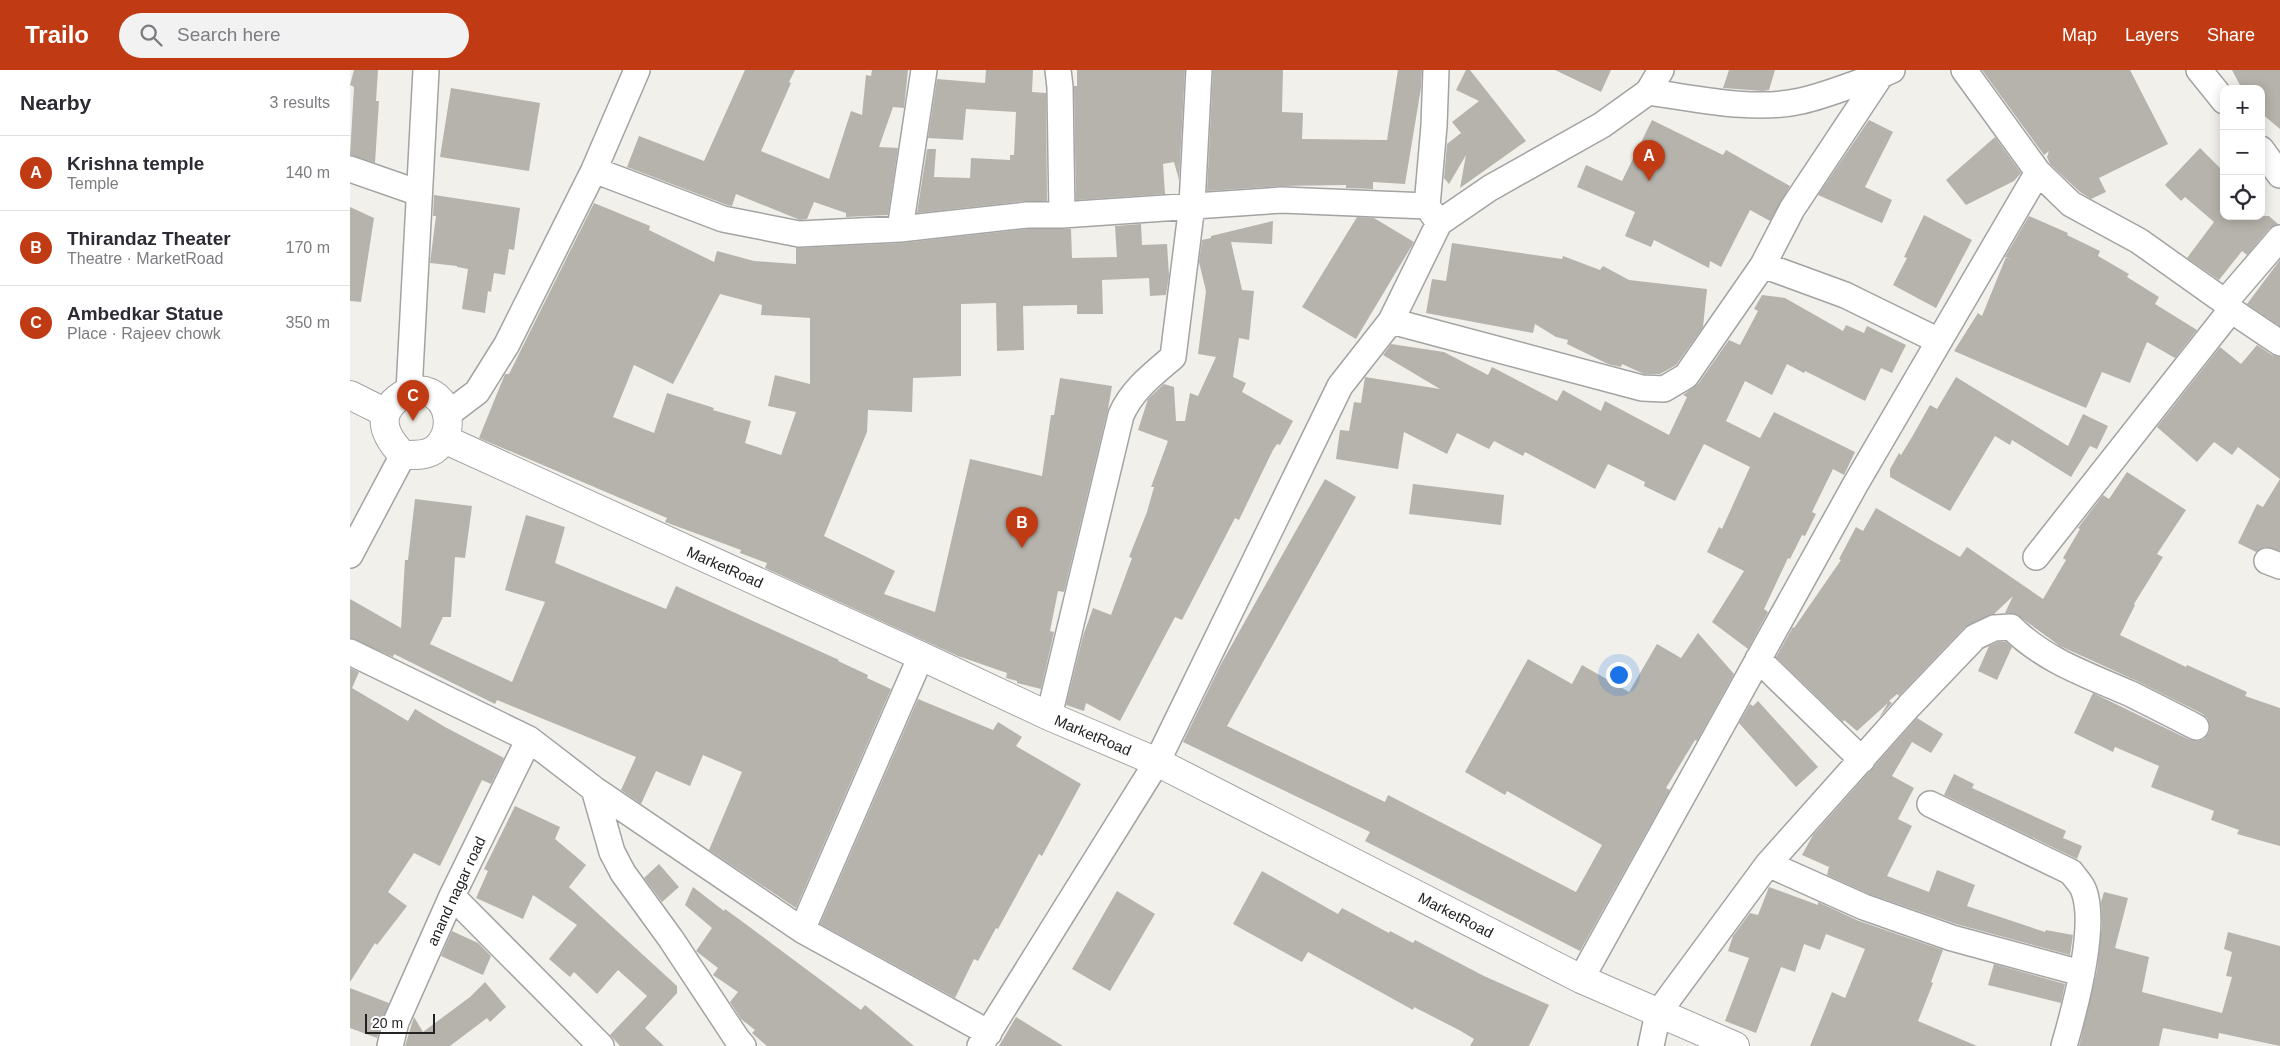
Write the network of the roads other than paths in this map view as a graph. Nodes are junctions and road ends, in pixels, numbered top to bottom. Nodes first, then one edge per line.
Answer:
1 (426, 70) edge
2 (637, 70) edge
3 (924, 70) edge
4 (1058, 70) edge
5 (1199, 70) edge
6 (1436, 70) edge
7 (1661, 70) edge
8 (1964, 70) edge
9 (2199, 70) edge
10 (1886, 72) edge
11 (1648, 92) junction
12 (2220, 96) edge
13 (2265, 154) edge
14 (350, 169) edge
15 (594, 170) junction
16 (2038, 172) junction
17 (2280, 174) edge
18 (419, 193) junction
19 (1192, 205) junction
20 (1062, 215) junction
21 (1433, 215) junction
22 (900, 229) junction
23 (2280, 238) edge
24 (1763, 265) junction
25 (2228, 306) junction
26 (1390, 321) junction
27 (1939, 341) junction
28 (2280, 343) edge
29 (410, 391) junction
30 (350, 395) edge
31 (386, 412) junction
32 (446, 427) junction
33 (404, 455) junction
34 (350, 555) edge
35 (2036, 557) dead end
36 (350, 652) edge
37 (921, 656) junction
38 (1758, 660) junction
39 (1049, 716) junction
40 (2196, 726) dead end
41 (529, 739) junction
42 (1862, 760) junction
43 (1157, 762) junction
44 (594, 788) junction
45 (1930, 804) dead end
46 (1768, 864) junction
47 (452, 896) junction
48 (802, 930) junction
49 (2081, 974) junction
50 (1581, 979) junction
51 (1658, 1013) junction
52 (984, 1039) edge
53 (737, 1044) edge
54 (390, 1046) edge
55 (601, 1046) edge
56 (1651, 1046) edge
57 (1735, 1046) edge
58 (2064, 1046) edge

1 - 18 street
2 - 15 street
3 - 22 street
4 - 20 street
5 - 19 street
6 - 21 street
7 - 11 street
8 - 16 street
9 - 12 street
10 - 11 street
10 - 24 street
11 - 21 street
13 - 17 street
14 - 18 street
15 - 22 street
15 - 32 street
16 - 25 street
16 - 27 street
18 - 29 street
19 - 20 street
19 - 21 street
19 - 39 street
20 - 22 street
21 - 26 street
23 - 25 street
24 - 26 street
24 - 27 street
25 - 28 street
25 - 35 street
26 - 43 street
27 - 38 street
29 - 31 street
29 - 32 street
30 - 31 street
31 - 33 street
32 - 33 street
32 - 37 street, MarketRoad
33 - 34 street
36 - 41 street
37 - 39 street, MarketRoad
37 - 48 street
38 - 42 street
38 - 50 street
39 - 43 street, MarketRoad
40 - 42 street
41 - 44 street
41 - 47 street, anand nagar road
42 - 46 street
43 - 50 street, MarketRoad
43 - 52 street
44 - 48 street
44 - 53 street
45 - 49 street
46 - 49 street
46 - 51 street
47 - 54 street, anand nagar road
47 - 55 street
48 - 52 street
49 - 58 street
50 - 51 street, MarketRoad
51 - 56 street
51 - 57 street, MarketRoad

